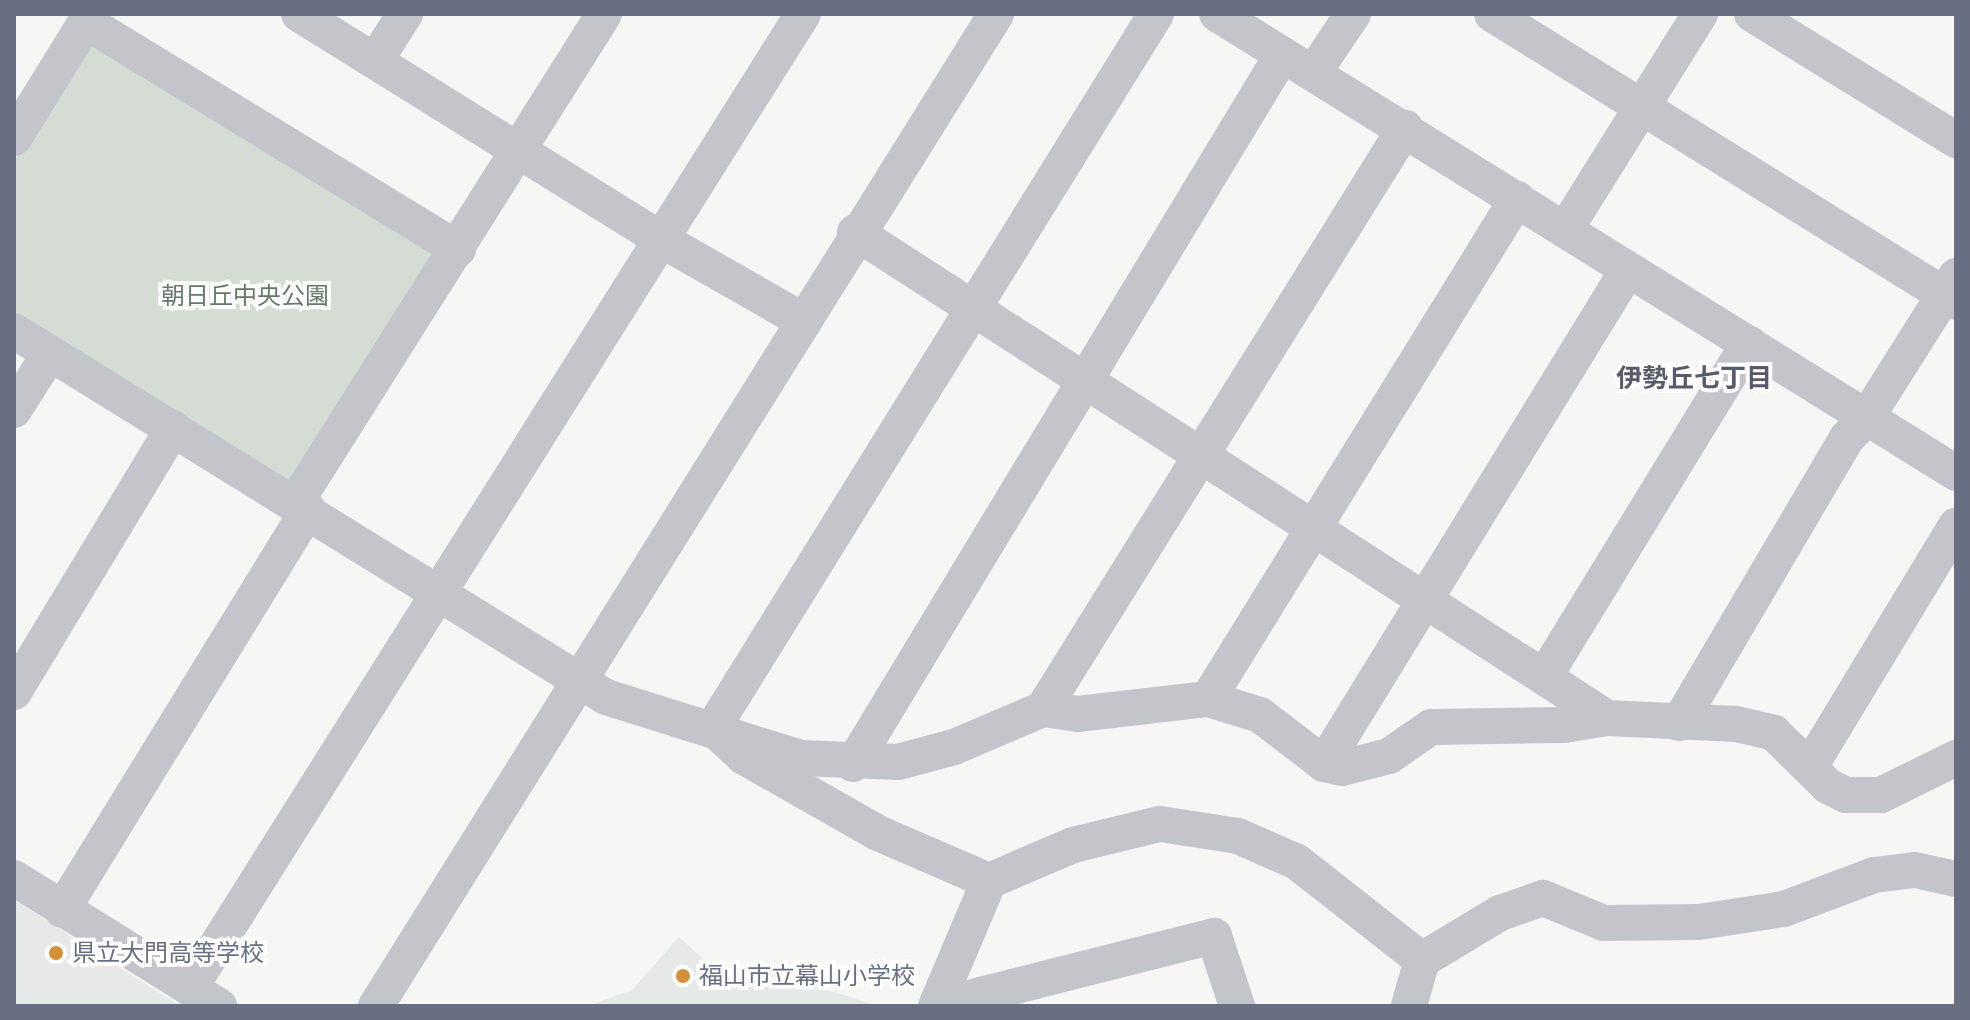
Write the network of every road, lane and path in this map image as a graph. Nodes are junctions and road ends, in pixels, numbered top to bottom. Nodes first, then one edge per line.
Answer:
1 (299, 14) edge
2 (405, 14) edge
3 (604, 14) edge
4 (803, 14) edge
5 (996, 14) edge
6 (1156, 14) edge
7 (1217, 14) edge
8 (1353, 14) edge
9 (1492, 14) edge
10 (1700, 14) edge
11 (1752, 14) edge
12 (1282, 55) junction
13 (375, 61) junction
14 (1314, 72) junction
15 (1642, 108) junction
16 (1405, 128) junction
17 (14, 138) edge
18 (1956, 140) edge
19 (520, 152) junction
20 (1517, 199) junction
21 (1565, 230) junction
22 (855, 232) junction
23 (660, 239) junction
24 (458, 249) junction
25 (1627, 271) junction
26 (1952, 291) edge
27 (972, 308) junction
28 (804, 321) junction
29 (14, 331) edge
30 (1749, 343) junction
31 (50, 353) junction
32 (1088, 383) junction
33 (14, 410) edge
34 (1867, 417) junction
35 (173, 428) junction
36 (1200, 455) junction
37 (1956, 473) edge
38 (302, 506) junction
39 (1311, 526) junction
40 (1956, 526) edge
41 (440, 590) junction
42 (1426, 598) junction
43 (1546, 674) junction
44 (580, 680) junction
45 (14, 692) edge
46 (1208, 699) junction
47 (1043, 709) junction
48 (1607, 718) junction
49 (1679, 723) junction
50 (713, 728) junction
51 (1956, 758) edge
52 (853, 764) junction
53 (1324, 764) junction
54 (1811, 765) junction
55 (14, 878) edge
56 (1956, 879) edge
57 (989, 881) junction
58 (62, 910) junction
59 (1422, 960) junction
60 (205, 997) edge
61 (376, 1006) edge
62 (937, 1006) edge
63 (1237, 1006) edge
64 (1409, 1006) edge

1 - 13 street
2 - 13 street
3 - 19 street
4 - 23 street
5 - 22 street
6 - 27 street
7 - 12 street
8 - 14 street
9 - 15 street
10 - 15 street
11 - 18 street
12 - 14 street
12 - 32 street
13 - 19 street
14 - 16 street
15 - 21 street
15 - 26 street
16 - 20 street
16 - 36 street
17 - 24 street
19 - 23 street
19 - 24 street
20 - 21 street
20 - 39 street
21 - 25 street
22 - 27 street
22 - 28 street
23 - 28 street
23 - 41 street
24 - 38 street
25 - 30 street
25 - 42 street
26 - 34 street
27 - 32 street
27 - 50 street
28 - 44 street
29 - 31 street
30 - 34 street
30 - 43 street
31 - 33 street
31 - 35 street
32 - 36 street
32 - 52 street
34 - 37 street
34 - 49 street
35 - 38 street
35 - 45 street
36 - 39 street
36 - 47 street
38 - 41 street
38 - 58 street
39 - 42 street
39 - 46 street
40 - 54 street
41 - 44 street
41 - 60 street
42 - 43 street
42 - 53 street
43 - 48 street
44 - 50 street
44 - 61 street
46 - 47 street
46 - 53 street
47 - 52 street
48 - 49 street
48 - 53 street
49 - 54 street
50 - 52 street
50 - 57 street
51 - 54 street
55 - 58 street
56 - 59 street
57 - 59 street
57 - 62 street
58 - 60 street
59 - 64 street
62 - 63 street

